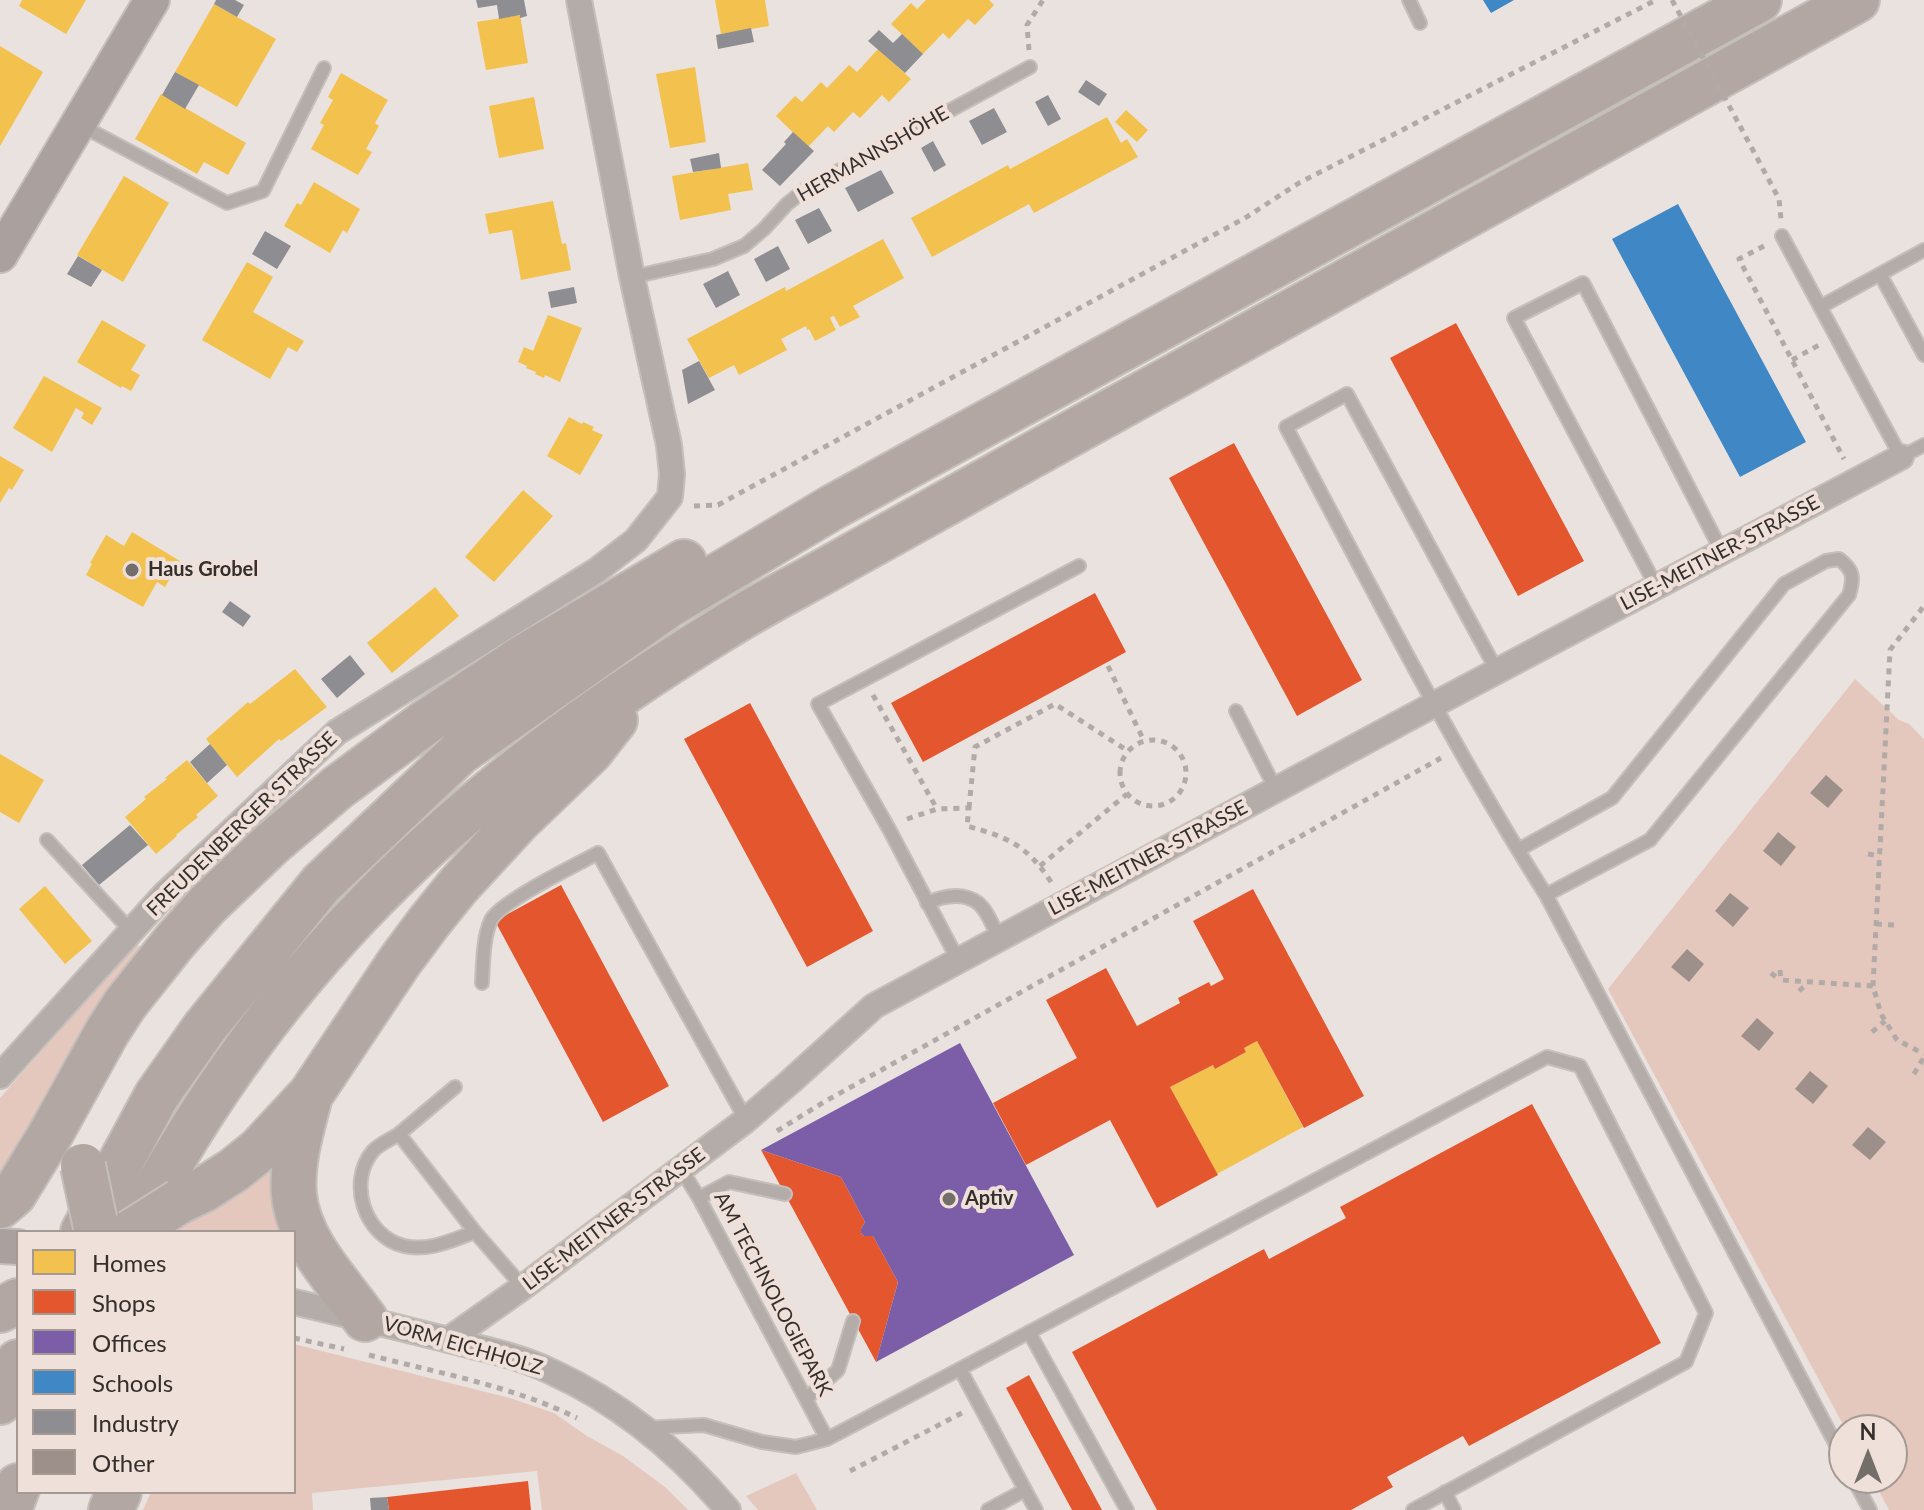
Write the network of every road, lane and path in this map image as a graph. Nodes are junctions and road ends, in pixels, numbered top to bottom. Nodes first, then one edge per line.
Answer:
1 (152, 0) edge
2 (579, 0) edge
3 (1043, 0) edge
4 (1409, 0) edge
5 (1656, 0) edge
6 (1672, 0) edge
7 (1759, 0) edge
8 (1857, 0) edge
9 (1420, 23) dead end
10 (1030, 67) joint
11 (324, 68) dead end
12 (78, 124) junction
13 (1782, 236) junction
14 (1924, 250) edge
15 (0, 255) edge
16 (1880, 274) junction
17 (632, 277) junction
18 (1820, 307) junction
19 (1836, 336) junction
20 (1924, 355) edge
21 (1792, 360) junction
22 (1924, 445) edge
23 (1901, 457) junction
24 (1856, 481) junction
25 (670, 497) junction
26 (833, 507) junction
27 (1722, 552) junction
28 (1079, 566) dead end
29 (1656, 586) junction
30 (1924, 606) edge
31 (1108, 666) dead end
32 (1497, 671) junction
33 (648, 677) junction
34 (864, 679) junction
35 (1435, 704) junction
36 (1236, 711) dead end
37 (1144, 741) junction
38 (1459, 747) junction
39 (1128, 751) junction
40 (1276, 790) junction
41 (1127, 794) junction
42 (969, 808) junction
43 (937, 809) junction
44 (889, 829) junction
45 (47, 840) dead end
46 (1518, 850) junction
47 (1868, 854) dead end
48 (1880, 856) junction
49 (1040, 866) junction
50 (1546, 895) junction
51 (927, 903) junction
52 (1064, 903) junction
53 (1876, 924) junction
54 (1895, 925) dead end
55 (131, 931) junction
56 (999, 938) junction
57 (958, 960) junction
58 (1780, 970) dead end
59 (1771, 973) dead end
60 (1781, 980) junction
61 (1808, 982) junction
62 (482, 983) dead end
63 (1873, 986) junction
64 (1799, 991) dead end
65 (1885, 1021) junction
66 (1872, 1032) dead end
67 (1924, 1055) edge
68 (1914, 1074) dead end
69 (0, 1076) edge
70 (455, 1087) dead end
71 (76, 1091) junction
72 (311, 1094) junction
73 (746, 1120) junction
74 (399, 1134) junction
75 (771, 1135) dead end
76 (681, 1169) junction
77 (785, 1194) dead end
78 (699, 1198) junction
79 (0, 1206) edge
80 (84, 1230) edge
81 (97, 1230) edge
82 (133, 1230) edge
83 (135, 1230) edge
84 (475, 1232) junction
85 (523, 1287) junction
86 (296, 1303) edge
87 (853, 1321) dead end
88 (1029, 1332) junction
89 (296, 1338) edge
90 (448, 1340) junction
91 (361, 1341) junction
92 (16, 1366) edge
93 (955, 1372) junction
94 (806, 1399) junction
95 (0, 1402) edge
96 (586, 1423) dead end
97 (644, 1428) junction
98 (1828, 1430) edge
99 (827, 1439) junction
100 (850, 1471) dead end
101 (1025, 1490) junction
102 (1445, 1492) junction
103 (1421, 1508) edge
104 (728, 1510) edge
105 (988, 1510) edge
106 (1036, 1510) edge
107 (1127, 1510) edge
108 (1454, 1510) edge

1 - 12 main road
2 - 17 street
3 - 10 path
4 - 9 lane
5 - 25 path
6 - 13 path, bridge
7 - 26 highway
8 - 33 highway
10 - 17 lane, HERMANNSHÖHE
11 - 12 lane
12 - 15 main road
13 - 18 lane
13 - 21 path
14 - 16 lane
16 - 18 lane
16 - 20 lane
17 - 25 street
18 - 19 lane
19 - 21 path
19 - 23 lane
21 - 24 path
22 - 23 lane
23 - 24 street, LISE-MEITNER-STRASSE
24 - 27 street, LISE-MEITNER-STRASSE
25 - 55 street, FREUDENBERGER STRASSE
26 - 71 highway
26 - 80 highway
27 - 29 street, LISE-MEITNER-STRASSE
27 - 29 lane
28 - 34 lane
29 - 32 street, LISE-MEITNER-STRASSE
30 - 48 path
31 - 37 path
32 - 35 street, LISE-MEITNER-STRASSE
32 - 35 lane
33 - 72 highway
33 - 82 highway
34 - 43 path
34 - 44 lane
35 - 38 lane
35 - 40 street, LISE-MEITNER-STRASSE
36 - 40 lane
37 - 39 path
37 - 41 path
38 - 46 lane
38 - 75 path
39 - 41 path
39 - 42 path
40 - 52 street, LISE-MEITNER-STRASSE
41 - 49 path
42 - 43 path
42 - 49 path
43 - 44 path
44 - 51 lane
45 - 55 lane
46 - 50 lane
46 - 50 lane
47 - 48 path
48 - 53 path
49 - 52 path
50 - 98 lane
51 - 56 lane
51 - 57 lane
52 - 56 street, LISE-MEITNER-STRASSE
53 - 54 path
53 - 63 path
55 - 69 street, FREUDENBERGER STRASSE
56 - 57 street, LISE-MEITNER-STRASSE
57 - 73 street, LISE-MEITNER-STRASSE
58 - 60 path
59 - 60 path
60 - 61 path
61 - 63 path
61 - 64 path
62 - 73 lane
63 - 65 path
65 - 66 path
65 - 67 path
67 - 68 path
70 - 74 lane
71 - 79 highway
71 - 81 highway, bridge
72 - 83 highway, bridge
72 - 91 highway
73 - 76 street, LISE-MEITNER-STRASSE
74 - 84 lane
74 - 84 lane
76 - 78 lane, AM TECHNOLOGIEPARK
76 - 85 street, LISE-MEITNER-STRASSE
77 - 78 lane
78 - 94 lane, AM TECHNOLOGIEPARK
84 - 85 lane
85 - 90 street, LISE-MEITNER-STRASSE
86 - 91 street, VORM EICHHOLZ
87 - 94 lane
88 - 93 lane
88 - 102 lane
88 - 107 lane
89 - 91 path
90 - 91 street, VORM EICHHOLZ
90 - 97 street, VORM EICHHOLZ
91 - 96 path
92 - 95 highway
93 - 99 lane
93 - 100 path
93 - 101 lane
94 - 99 lane, AM TECHNOLOGIEPARK
97 - 99 lane
97 - 104 street, VORM EICHHOLZ
101 - 105 lane
101 - 106 lane
102 - 103 lane
102 - 108 lane

